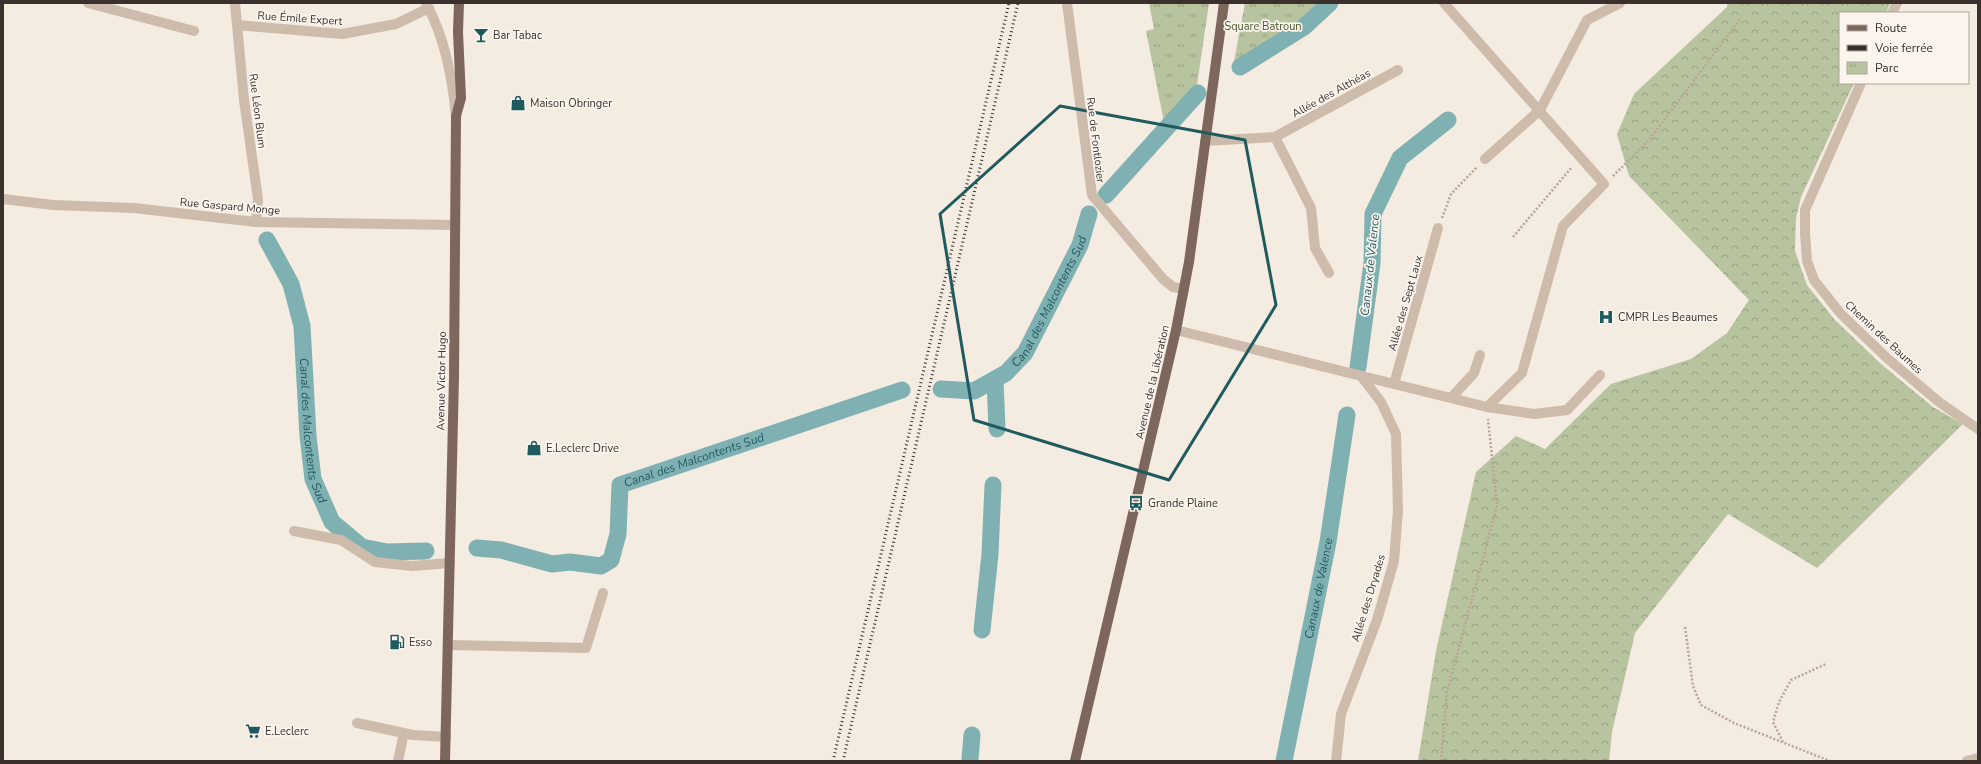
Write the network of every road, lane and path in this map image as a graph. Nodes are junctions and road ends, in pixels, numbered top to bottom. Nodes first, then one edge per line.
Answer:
1 (88, 3) edge
2 (235, 3) edge
3 (459, 3) edge
4 (1067, 3) edge
5 (1224, 3) edge
6 (1228, 3) edge
7 (1444, 3) edge
8 (1620, 3) edge
9 (427, 6) edge
10 (1222, 14) junction
11 (1741, 18) dead end
12 (237, 25) junction
13 (194, 31) dead end
14 (1398, 70) dead end
15 (1861, 84) edge
16 (1540, 110) junction
17 (456, 116) junction
18 (1276, 138) junction
19 (1205, 141) junction
20 (1580, 158) junction
21 (1485, 159) joint
22 (1604, 184) junction
23 (3, 199) edge
24 (256, 222) junction
25 (455, 225) junction
26 (1438, 228) joint
27 (1513, 237) dead end
28 (1329, 273) dead end
29 (1184, 289) junction
30 (1176, 330) junction
31 (1480, 354) dead end
32 (1600, 375) dead end
33 (1361, 376) junction
34 (1394, 384) junction
35 (1451, 398) junction
36 (1487, 407) junction
37 (1978, 430) edge
38 (294, 531) dead end
39 (450, 563) junction
40 (603, 593) dead end
41 (1684, 627) dead end
42 (448, 645) junction
43 (1826, 664) dead end
44 (357, 724) dead end
45 (404, 733) junction
46 (446, 737) junction
47 (1783, 742) junction
48 (1978, 758) edge
49 (398, 761) edge
50 (445, 761) edge
51 (1074, 761) edge
52 (1336, 761) edge
53 (1441, 761) edge
54 (1830, 761) edge
55 (1967, 761) edge

1 - 13 street
2 - 12 street, Rue Léon Blum
3 - 17 main road, Avenue Victor Hugo
4 - 29 street, Rue de Fontlozier
5 - 10 main road, Avenue de la Libération
6 - 10 main road
7 - 16 street
8 - 16 street
9 - 12 street, Rue Émile Expert
9 - 17 street
10 - 19 main road, Avenue de la Libération
11 - 22 path
12 - 24 street, Rue Léon Blum
14 - 18 street, Allée des Althéas
15 - 37 street, Chemin des Baumes
16 - 20 street
16 - 21 street
17 - 25 main road, Avenue Victor Hugo
18 - 19 street, Allée des Althéas
18 - 28 street
19 - 29 main road, Avenue de la Libération
20 - 22 street
20 - 27 path
21 - 26 path
22 - 36 street
23 - 24 street, Rue Gaspard Monge
24 - 25 street, Rue Gaspard Monge
25 - 39 main road, Avenue Victor Hugo
26 - 34 street, Allée des Sept Laux
29 - 30 main road, Avenue de la Libération
30 - 33 street
30 - 51 main road, Avenue de la Libération
31 - 35 street
32 - 36 street
33 - 34 street
33 - 52 street, Allée des Dryades
34 - 35 street
35 - 36 street
36 - 53 path
38 - 39 street
39 - 42 main road, Avenue Victor Hugo
40 - 42 street
41 - 47 path
42 - 46 main road, Avenue Victor Hugo
43 - 47 path
44 - 45 street
45 - 46 street
45 - 49 street
46 - 50 main road, Avenue Victor Hugo
47 - 54 path
48 - 55 street

